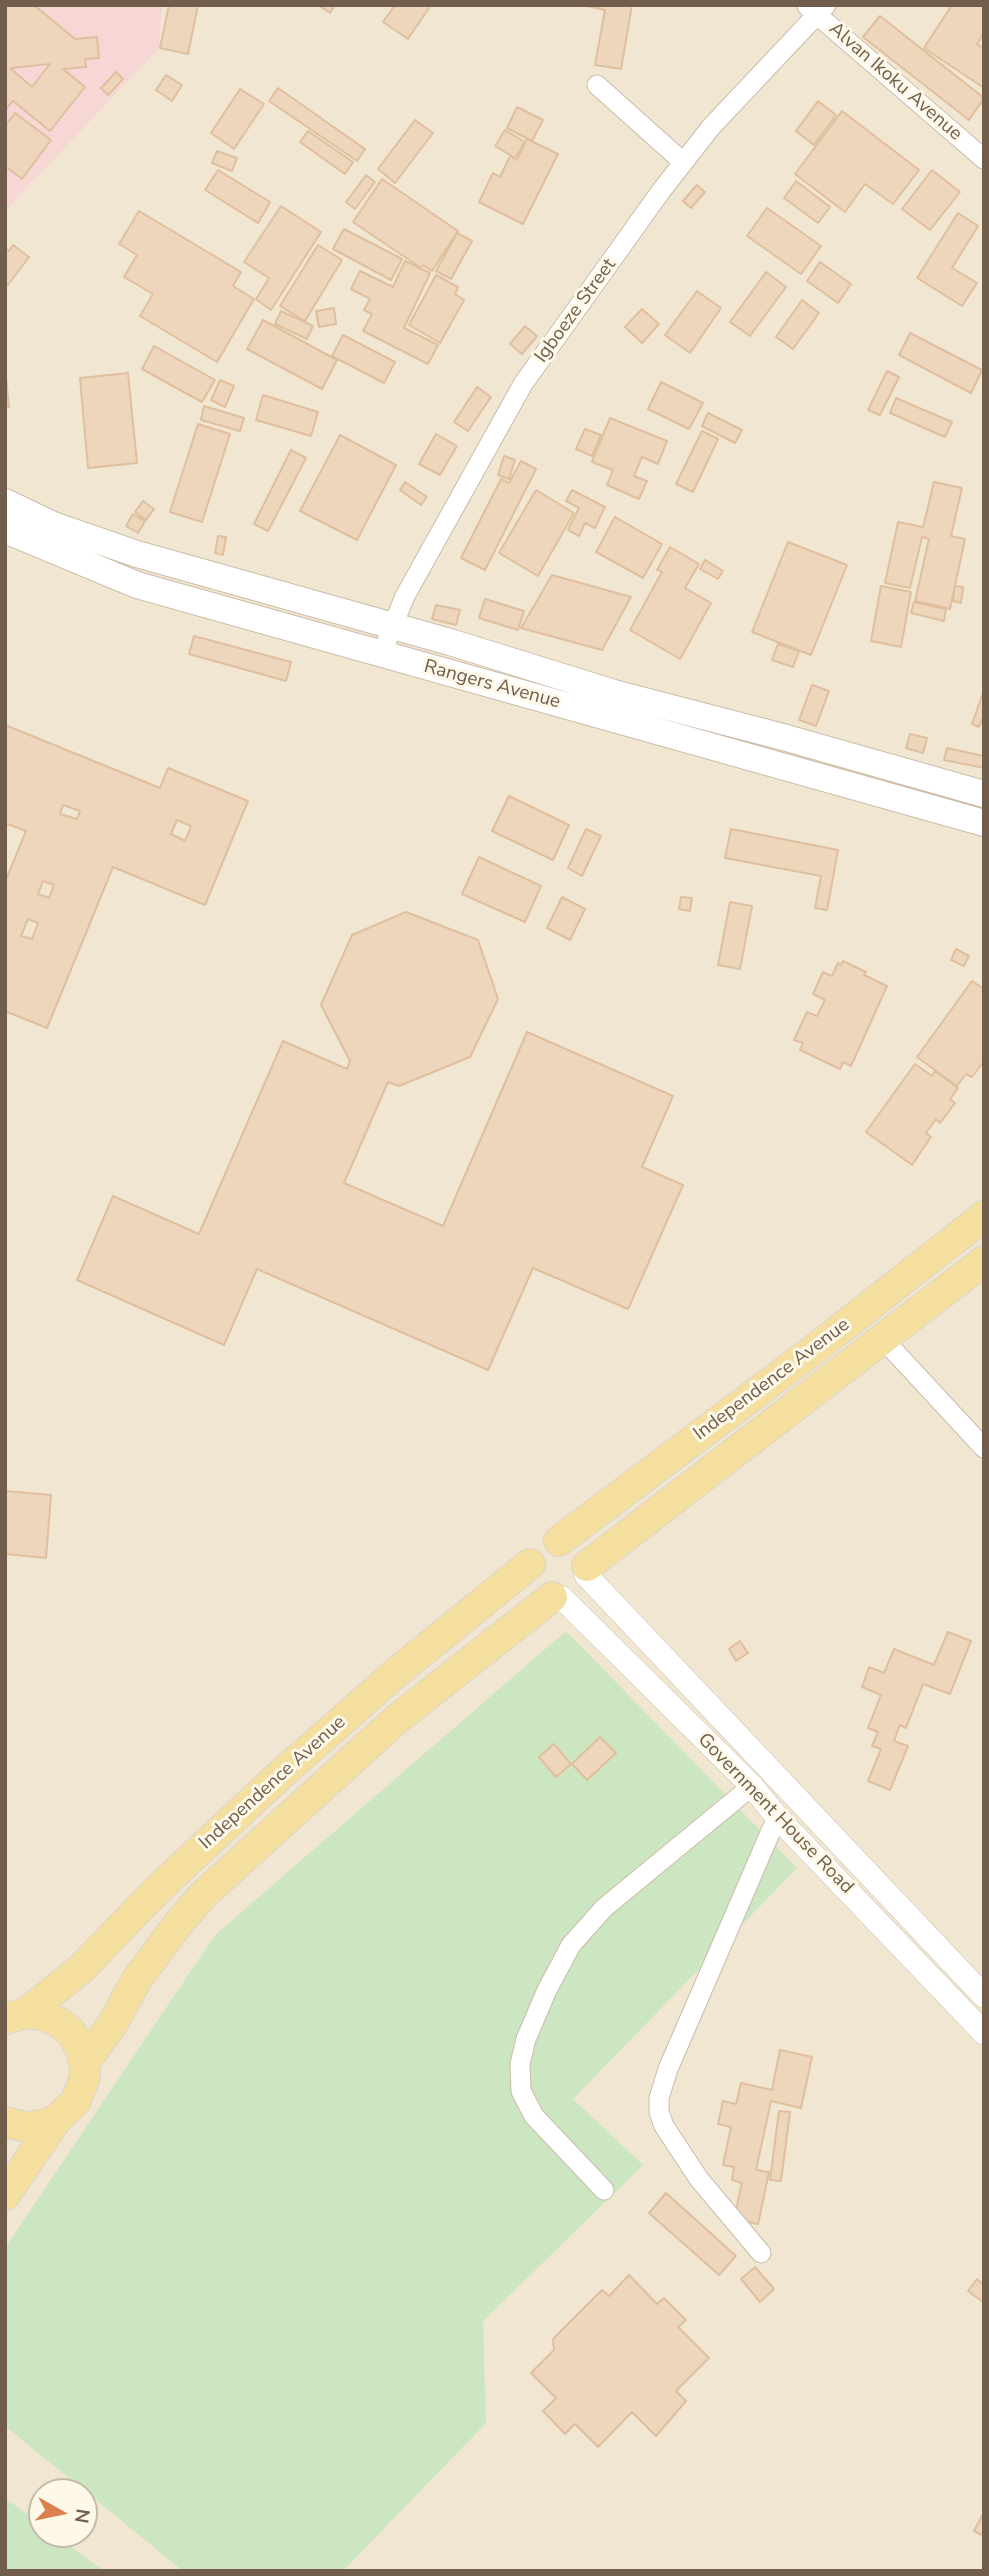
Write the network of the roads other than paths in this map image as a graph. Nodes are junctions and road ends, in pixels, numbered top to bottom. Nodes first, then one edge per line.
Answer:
1 (816, 8) edge
2 (597, 86) dead end
3 (984, 159) edge
4 (683, 162) junction
5 (5, 502) edge
6 (5, 530) edge
7 (391, 626) junction
8 (381, 655) junction
9 (984, 794) edge
10 (984, 823) edge
11 (984, 1216) edge
12 (984, 1261) edge
13 (883, 1339) junction
14 (984, 1448) edge
15 (559, 1541) junction
16 (530, 1564) junction
17 (587, 1571) junction
18 (557, 1598) junction
19 (752, 1786) junction
20 (777, 1817) junction
21 (984, 1996) edge
22 (12, 2015) edge
23 (984, 2033) edge
24 (85, 2063) junction
25 (56, 2120) junction
26 (5, 2122) edge
27 (604, 2190) dead end
28 (5, 2195) edge
29 (761, 2253) dead end

1 - 3 street, Alvan Ikoku Avenue
1 - 4 street, Igboeze Street
2 - 4 street
4 - 7 street, Igboeze Street
5 - 7 main road, Rangers Avenue
6 - 8 main road, Rangers Avenue
7 - 8 street, Igboeze Street
7 - 9 main road, Rangers Avenue
8 - 10 main road, Rangers Avenue
11 - 15 main road, Independence Avenue
12 - 13 main road, Independence Avenue
13 - 14 street
13 - 17 main road, Independence Avenue
15 - 16 main road
15 - 17 main road
16 - 18 main road
16 - 22 main road, Independence Avenue
17 - 18 main road
17 - 21 street, Government House Road
18 - 19 street, Government House Road
18 - 24 main road, Independence Avenue
19 - 20 street, Government House Road
19 - 27 street
20 - 23 street, Government House Road
20 - 29 street
22 - 24 main road
24 - 25 main road
25 - 26 main road
25 - 28 main road

